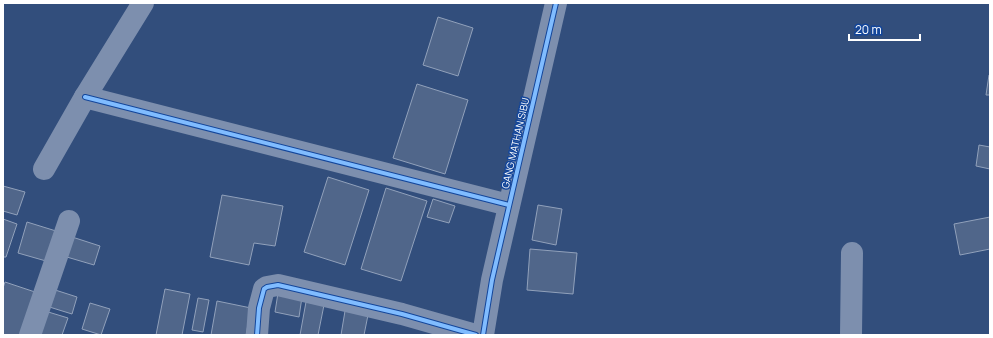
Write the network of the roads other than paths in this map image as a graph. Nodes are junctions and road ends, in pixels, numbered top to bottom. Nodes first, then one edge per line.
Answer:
1 (143, 3) edge
2 (556, 3) edge
3 (85, 97) junction
4 (44, 169) dead end
5 (509, 204) junction
6 (69, 221) dead end
7 (852, 253) dead end
8 (30, 335) edge
9 (257, 335) edge
10 (476, 335) edge
11 (482, 335) edge
12 (851, 335) edge

1 - 3 street
2 - 5 street, GANG MATHAN SIBU
3 - 4 street
3 - 5 street
5 - 11 street, GANG MATHAN SIBU
6 - 8 street
7 - 12 street
9 - 10 street

